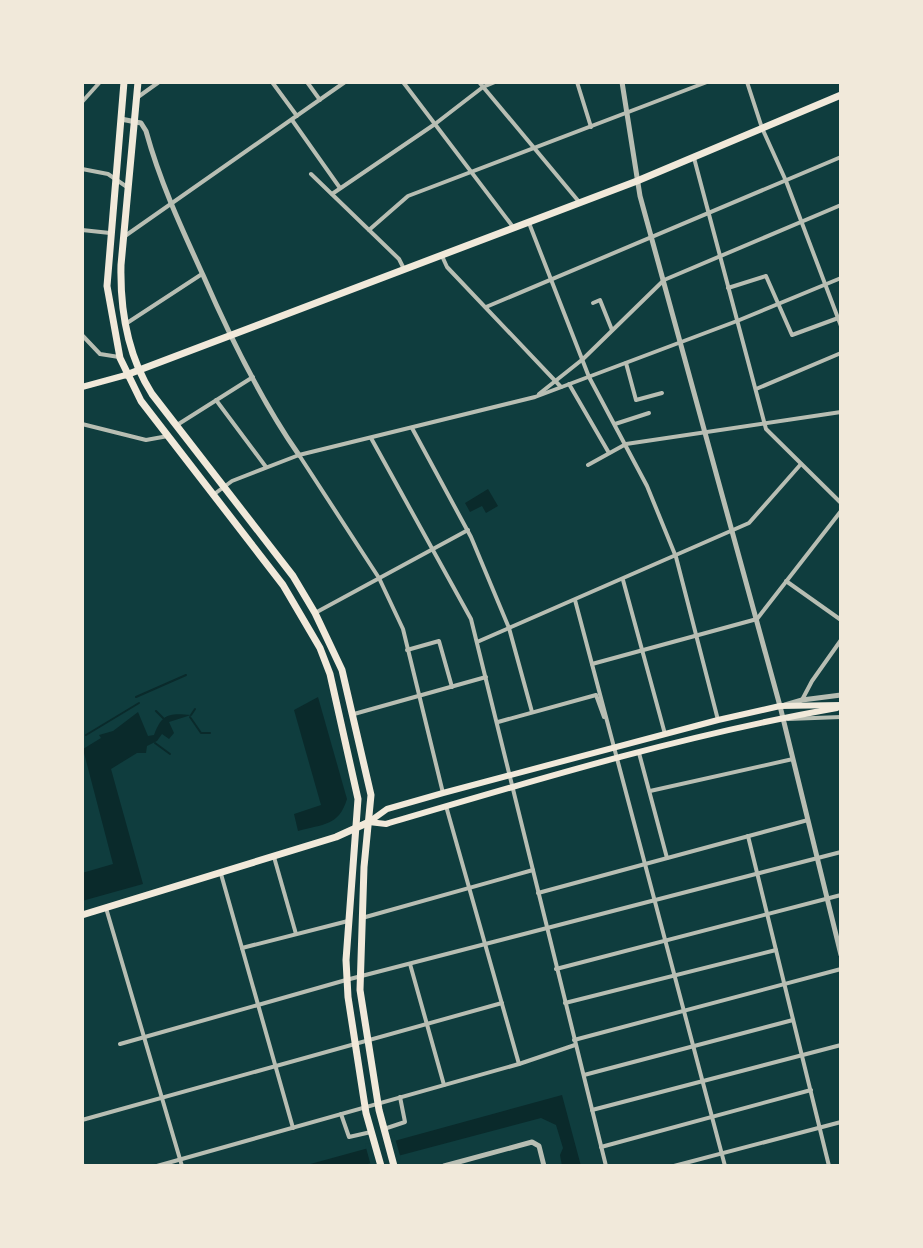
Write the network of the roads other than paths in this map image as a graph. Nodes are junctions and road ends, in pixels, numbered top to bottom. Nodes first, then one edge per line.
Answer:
1 (100, 82) edge
2 (124, 82) edge
3 (138, 82) edge
4 (159, 82) edge
5 (272, 82) edge
6 (307, 82) edge
7 (345, 82) edge
8 (403, 82) edge
9 (495, 82) edge
10 (577, 82) edge
11 (622, 82) edge
12 (707, 82) edge
13 (747, 82) edge
14 (481, 84) edge
15 (841, 95) edge
16 (136, 98) junction
17 (320, 100) junction
18 (82, 102) edge
19 (627, 113) junction
20 (294, 118) junction
21 (121, 119) junction
22 (134, 120) junction
23 (435, 124) junction
24 (591, 127) junction
25 (762, 128) junction
26 (535, 149) junction
27 (841, 157) edge
28 (694, 158) junction
29 (82, 169) edge
30 (311, 174) dead end
31 (472, 174) junction
32 (115, 180) junction
33 (637, 181) junction
34 (786, 181) junction
35 (127, 188) junction
36 (340, 188) junction
37 (332, 194) junction
38 (580, 203) junction
39 (171, 205) junction
40 (841, 205) edge
41 (709, 211) junction
42 (801, 222) junction
43 (529, 223) junction
44 (514, 228) junction
45 (82, 230) edge
46 (369, 230) junction
47 (110, 233) junction
48 (651, 236) junction
49 (123, 238) junction
50 (442, 255) junction
51 (718, 256) junction
52 (405, 270) junction
53 (202, 274) junction
54 (841, 278) edge
55 (553, 279) junction
56 (664, 280) junction
57 (824, 285) junction
58 (728, 288) junction
59 (593, 303) dead end
60 (779, 304) junction
61 (486, 307) junction
62 (840, 317) edge
63 (737, 321) junction
64 (126, 324) junction
65 (841, 326) edge
66 (612, 330) junction
67 (82, 335) edge
68 (230, 337) junction
69 (682, 343) junction
70 (841, 353) edge
71 (120, 358) junction
72 (583, 359) junction
73 (626, 363) junction
74 (138, 371) junction
75 (126, 375) junction
76 (253, 377) junction
77 (589, 377) junction
78 (557, 381) junction
79 (569, 384) junction
80 (82, 387) edge
81 (561, 387) junction
82 (756, 389) junction
83 (662, 393) dead end
84 (535, 397) junction
85 (216, 400) junction
86 (841, 412) edge
87 (649, 413) dead end
88 (82, 424) edge
89 (615, 424) junction
90 (765, 424) junction
91 (176, 426) junction
92 (412, 428) junction
93 (706, 433) junction
94 (168, 436) junction
95 (371, 438) junction
96 (626, 444) junction
97 (609, 453) junction
98 (299, 455) junction
99 (801, 464) junction
100 (588, 465) dead end
101 (266, 467) junction
102 (223, 487) junction
103 (213, 495) junction
104 (841, 503) edge
105 (841, 511) edge
106 (468, 530) junction
107 (733, 531) junction
108 (432, 549) junction
109 (676, 557) junction
110 (379, 578) junction
111 (623, 580) junction
112 (786, 581) junction
113 (575, 600) junction
114 (315, 613) junction
115 (757, 619) junction
116 (841, 620) edge
117 (509, 628) junction
118 (697, 636) junction
119 (841, 640) edge
120 (477, 642) junction
121 (407, 650) junction
122 (642, 650) junction
123 (592, 664) junction
124 (486, 677) junction
125 (452, 687) junction
126 (841, 695) edge
127 (419, 696) junction
128 (802, 700) junction
129 (780, 706) junction
130 (841, 706) edge
131 (532, 712) junction
132 (353, 714) junction
133 (841, 717) edge
134 (783, 718) junction
135 (718, 720) junction
136 (607, 721) junction
137 (498, 722) junction
138 (665, 734) junction
139 (613, 747) junction
140 (639, 753) junction
141 (616, 759) junction
142 (793, 759) junction
143 (511, 775) junction
144 (514, 786) junction
145 (650, 791) junction
146 (443, 793) junction
147 (446, 806) junction
148 (808, 820) junction
149 (369, 822) junction
150 (356, 827) junction
151 (748, 836) junction
152 (841, 852) edge
153 (274, 857) junction
154 (667, 858) junction
155 (818, 858) junction
156 (644, 864) junction
157 (533, 870) junction
158 (221, 874) junction
159 (757, 875) junction
160 (470, 887) junction
161 (538, 893) junction
162 (841, 895) edge
163 (828, 898) junction
164 (654, 901) junction
165 (106, 908) junction
166 (768, 914) junction
167 (82, 915) edge
168 (362, 918) junction
169 (348, 921) junction
170 (546, 929) junction
171 (296, 934) junction
172 (664, 941) junction
173 (485, 944) junction
174 (241, 948) junction
175 (776, 950) junction
176 (841, 955) edge
177 (410, 964) junction
178 (556, 969) junction
179 (841, 969) edge
180 (674, 976) junction
181 (360, 977) junction
182 (346, 980) junction
183 (785, 982) junction
184 (502, 1003) junction
185 (565, 1003) junction
186 (258, 1005) junction
187 (683, 1011) junction
188 (793, 1020) junction
189 (427, 1023) junction
190 (145, 1037) junction
191 (368, 1040) junction
192 (575, 1043) junction
193 (120, 1044) dead end
194 (354, 1044) junction
195 (841, 1045) edge
196 (692, 1046) junction
197 (802, 1055) junction
198 (519, 1064) junction
199 (274, 1066) junction
200 (584, 1075) junction
201 (702, 1082) junction
202 (444, 1085) junction
203 (811, 1090) junction
204 (400, 1097) junction
205 (163, 1098) junction
206 (378, 1103) junction
207 (365, 1107) junction
208 (592, 1110) junction
209 (341, 1114) junction
210 (712, 1117) junction
211 (82, 1120) edge
212 (841, 1122) edge
213 (820, 1127) junction
214 (293, 1128) junction
215 (385, 1132) junction
216 (372, 1136) junction
217 (601, 1147) junction
218 (721, 1154) junction
219 (180, 1159) junction
220 (459, 1164) edge
221 (157, 1166) edge
222 (182, 1166) edge
223 (381, 1166) edge
224 (394, 1166) edge
225 (444, 1166) edge
226 (544, 1166) edge
227 (606, 1166) edge
228 (674, 1166) edge
229 (725, 1166) edge
230 (829, 1166) edge

1 - 18 street
2 - 21 main road
3 - 16 main road
4 - 16 street
5 - 20 street
6 - 17 street
7 - 17 street
8 - 23 street
9 - 14 street
10 - 24 street
11 - 19 street
12 - 19 street
13 - 25 street
14 - 23 street
14 - 26 street
15 - 25 main road
16 - 22 main road
17 - 20 street
19 - 24 street
19 - 33 street
20 - 36 street
20 - 39 street
21 - 22 street
21 - 32 main road
22 - 35 main road
22 - 39 street
23 - 31 street
23 - 36 street
24 - 26 street
25 - 28 main road
25 - 34 street
26 - 31 street
26 - 38 street
27 - 34 street
28 - 33 main road
28 - 41 street
29 - 32 street
30 - 37 street
31 - 44 street
31 - 46 street
32 - 35 street
32 - 47 main road
33 - 38 main road
33 - 48 street
34 - 41 street
34 - 42 street
35 - 49 main road
36 - 37 street
37 - 46 street
38 - 43 main road
39 - 49 street
39 - 53 street
40 - 42 street
41 - 48 street
41 - 51 street
42 - 51 street
42 - 57 street
43 - 44 main road
43 - 55 street
44 - 50 main road
45 - 47 street
46 - 52 street
47 - 71 main road
48 - 55 street
48 - 56 street
49 - 64 main road
50 - 52 main road
50 - 61 street
51 - 56 street
51 - 58 street
52 - 68 main road
53 - 64 street
53 - 68 street
54 - 57 street
55 - 61 street
55 - 72 street
56 - 66 street
56 - 69 street
57 - 60 street
57 - 62 street
58 - 60 street
58 - 63 street
59 - 66 street
60 - 62 street
60 - 63 street
61 - 78 street
62 - 65 street
63 - 69 street
63 - 82 street
64 - 74 main road
66 - 72 street
67 - 71 street
68 - 74 main road
68 - 76 street
69 - 73 street
69 - 93 street
70 - 82 street
71 - 75 main road
72 - 77 street
72 - 78 street
73 - 77 street
73 - 83 street
74 - 75 main road
74 - 91 main road
75 - 80 main road
75 - 94 main road
76 - 85 street
76 - 98 street
77 - 79 street
77 - 89 street
78 - 81 street
78 - 84 street
79 - 81 street
79 - 97 street
81 - 84 street
82 - 90 street
84 - 92 street
85 - 91 street
85 - 101 street
86 - 90 street
87 - 89 street
88 - 94 street
89 - 96 street
90 - 93 street
90 - 99 street
91 - 102 main road
92 - 95 street
92 - 106 street
93 - 96 street
93 - 107 street
94 - 103 main road
95 - 98 street
95 - 108 street
96 - 97 street
96 - 109 street
97 - 100 street
98 - 101 street
98 - 110 street
99 - 104 street
99 - 107 street
101 - 102 street
102 - 103 street
102 - 114 main road
103 - 150 main road
105 - 112 street
106 - 108 street
106 - 117 street
107 - 109 street
107 - 115 street
108 - 110 street
108 - 120 street
109 - 111 street
109 - 118 street
110 - 114 street
110 - 121 street
111 - 113 street
111 - 122 street
112 - 115 street
112 - 116 street
113 - 117 street
113 - 123 street
114 - 132 main road
115 - 118 street
115 - 129 street
117 - 120 street
117 - 131 street
118 - 122 street
118 - 135 street
119 - 128 street
120 - 124 street
121 - 125 street
121 - 127 street
122 - 123 street
122 - 138 street
123 - 136 street
124 - 125 street
124 - 137 street
125 - 127 street
126 - 128 street
127 - 132 street
127 - 146 street
128 - 129 street
129 - 130 main road
129 - 134 street
129 - 135 main road
130 - 134 main road
131 - 136 street
131 - 137 street
132 - 149 main road
133 - 134 street
134 - 140 main road
134 - 142 street
135 - 138 main road
136 - 139 street
137 - 143 street
138 - 139 main road
139 - 141 street
139 - 143 main road
140 - 141 main road
140 - 145 street
141 - 144 main road
141 - 156 street
142 - 145 street
142 - 148 street
143 - 144 street
143 - 146 main road
144 - 147 main road
144 - 157 street
145 - 154 street
146 - 149 main road
147 - 149 main road
147 - 160 street
148 - 151 street
148 - 155 street
149 - 150 main road
149 - 168 main road
150 - 153 main road
150 - 169 main road
151 - 154 street
151 - 159 street
152 - 155 street
153 - 158 main road
153 - 171 street
154 - 156 street
155 - 159 street
155 - 163 street
156 - 161 street
156 - 164 street
157 - 160 street
157 - 161 street
158 - 165 main road
158 - 174 street
159 - 164 street
159 - 166 street
160 - 168 street
160 - 173 street
161 - 170 street
162 - 163 street
163 - 166 street
163 - 176 street
164 - 170 street
164 - 172 street
165 - 167 main road
165 - 190 street
166 - 172 street
166 - 175 street
168 - 181 main road
169 - 171 street
169 - 182 main road
170 - 173 street
170 - 178 street
171 - 174 street
172 - 178 street
172 - 180 street
173 - 177 street
173 - 184 street
174 - 186 street
175 - 180 street
175 - 183 street
177 - 181 street
177 - 189 street
178 - 185 street
179 - 183 street
180 - 185 street
180 - 187 street
181 - 182 street
181 - 191 main road
182 - 186 street
182 - 194 main road
183 - 187 street
183 - 188 street
184 - 189 street
184 - 198 street
185 - 192 street
186 - 190 street
186 - 199 street
187 - 192 street
187 - 196 street
188 - 196 street
188 - 197 street
189 - 191 street
189 - 202 street
190 - 193 street
190 - 205 street
191 - 194 street
191 - 206 main road
192 - 198 street
192 - 200 street
194 - 199 street
194 - 207 main road
195 - 197 street
196 - 200 street
196 - 201 street
197 - 201 street
197 - 203 street
198 - 202 street
199 - 205 street
199 - 214 street
200 - 208 street
201 - 208 street
201 - 210 street
202 - 204 street
203 - 210 street
203 - 213 street
204 - 206 street
204 - 215 street
205 - 211 street
205 - 219 street
206 - 207 street
206 - 215 main road
207 - 209 street
207 - 216 main road
208 - 217 street
209 - 214 street
209 - 216 street
210 - 217 street
210 - 218 street
212 - 213 street
213 - 218 street
213 - 230 street
214 - 219 street
215 - 224 main road
216 - 223 main road
217 - 227 street
218 - 228 street
218 - 229 street
219 - 221 street
219 - 222 street
220 - 225 street
220 - 226 street

